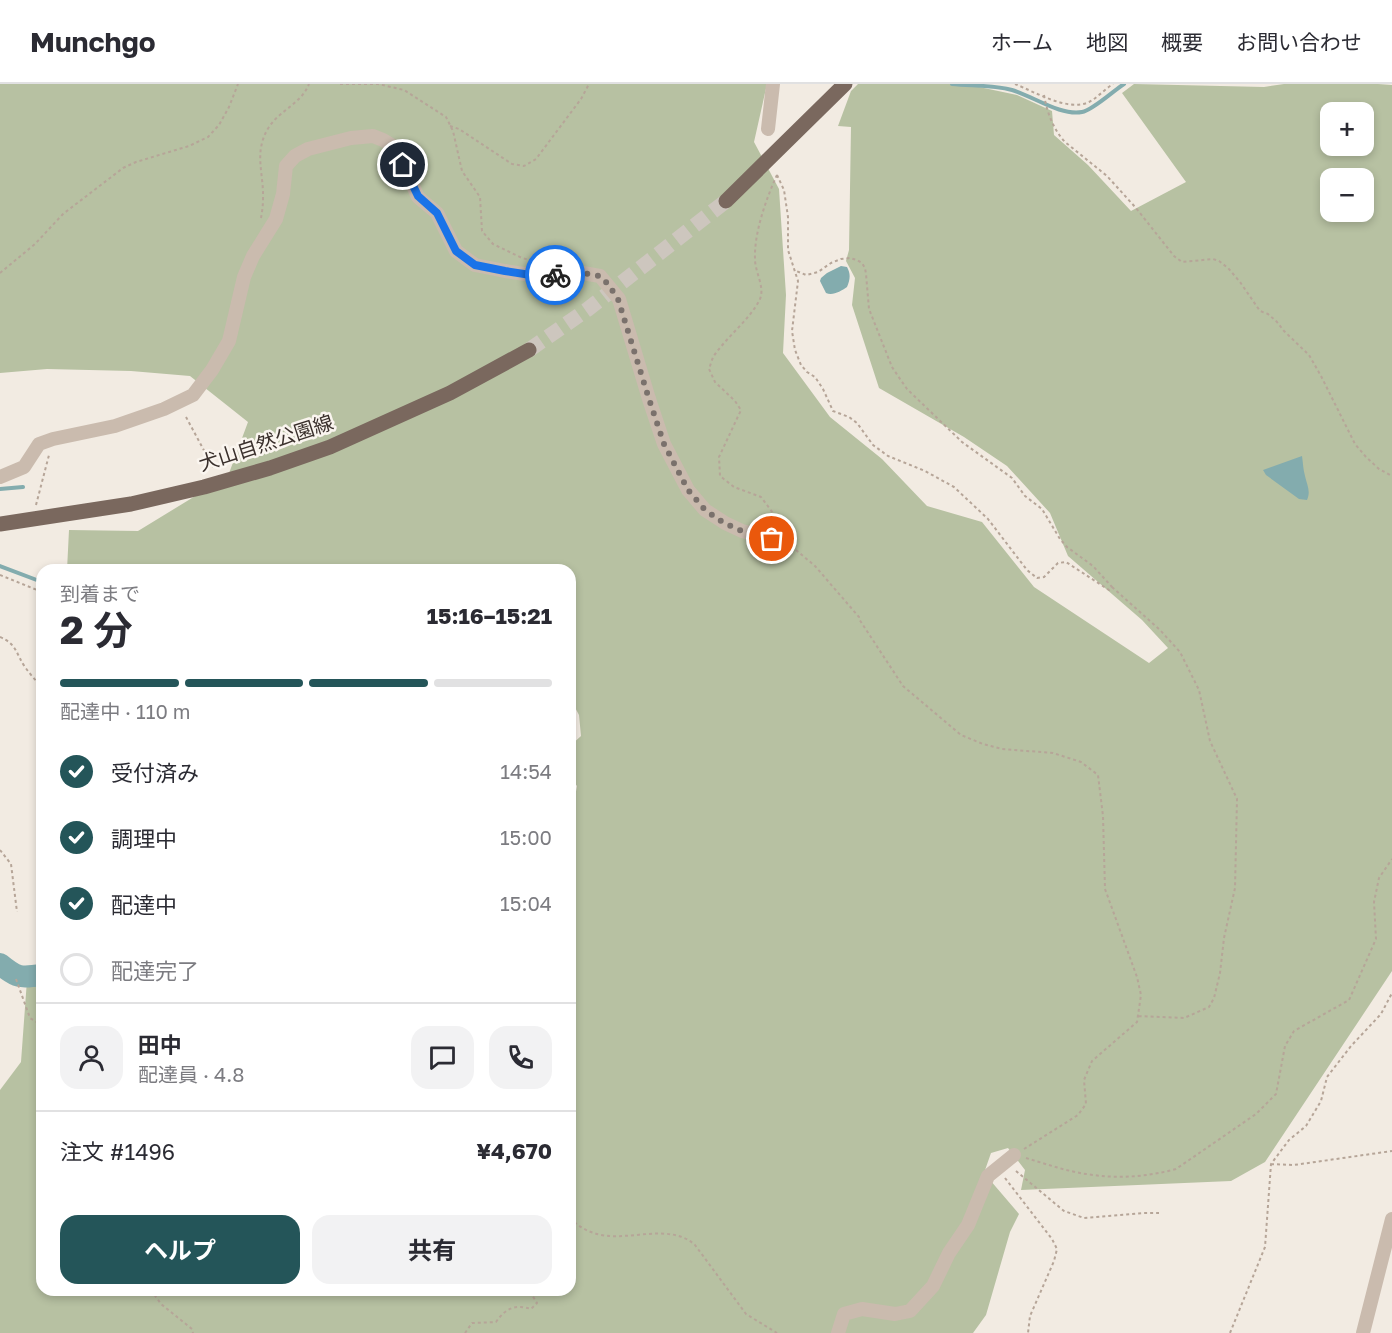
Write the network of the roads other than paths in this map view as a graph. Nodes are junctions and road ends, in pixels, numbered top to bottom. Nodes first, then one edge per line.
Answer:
1 (772, 84) edge
2 (845, 84) edge
3 (768, 129) dead end
4 (726, 201) tunnel mouth
5 (529, 350) tunnel mouth
6 (0, 477) edge
7 (0, 524) edge
8 (786, 542) road end
9 (1006, 1162) road end
10 (1392, 1219) edge
11 (838, 1333) edge
12 (1363, 1333) edge

1 - 3 street
2 - 4 main road
5 - 7 main road, 犬山自然公園線
6 - 8 street
9 - 11 street
10 - 12 street

